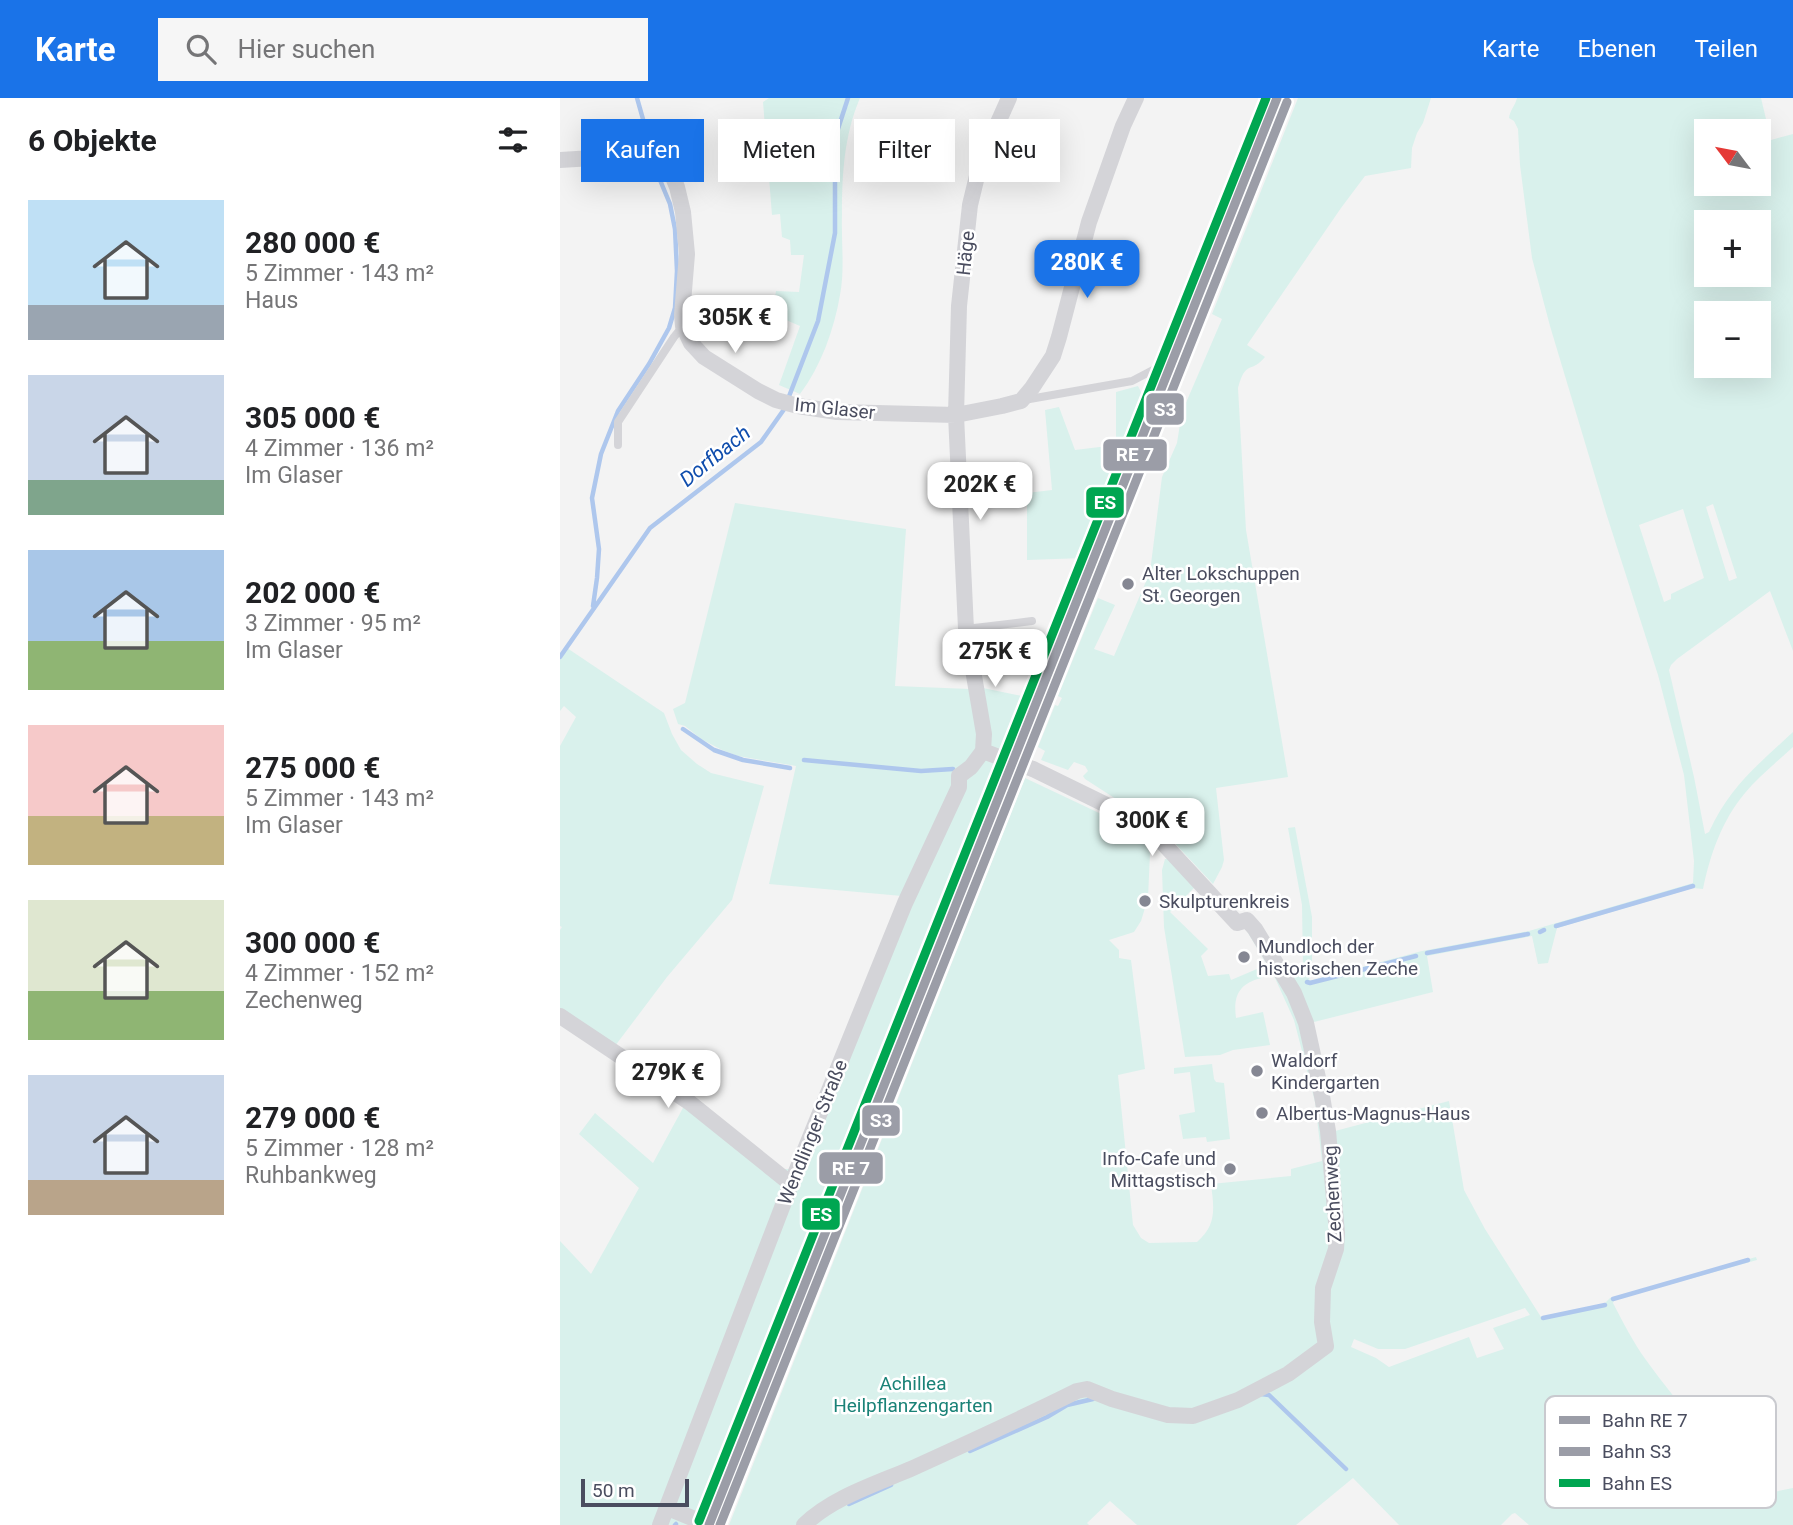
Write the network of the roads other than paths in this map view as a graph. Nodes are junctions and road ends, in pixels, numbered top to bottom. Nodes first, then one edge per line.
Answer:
1 (1009, 98) edge
2 (1136, 98) edge
3 (560, 160) edge
4 (683, 326) junction
5 (1153, 370) dead end
6 (1021, 401) junction
7 (956, 415) junction
8 (618, 445) dead end
9 (1032, 621) dead end
10 (966, 629) junction
11 (983, 751) junction
12 (1004, 759) tunnel mouth
13 (1032, 769) tunnel mouth
14 (560, 1016) edge
15 (791, 1184) junction
16 (667, 1508) junction
17 (692, 1518) dead end
18 (660, 1525) edge
19 (804, 1525) edge

1 - 7 street, Häge
2 - 6 street
3 - 4 street
4 - 7 street, Im Glaser
4 - 8 lane
5 - 6 lane
6 - 7 street, Im Glaser
7 - 10 street
9 - 10 lane
10 - 11 street
11 - 12 street
11 - 15 street, Wendlinger Straße
13 - 19 street, Zechenweg
14 - 15 street
15 - 16 street, Wendlinger Straße
16 - 17 street
16 - 18 street, Wendlinger Straße

